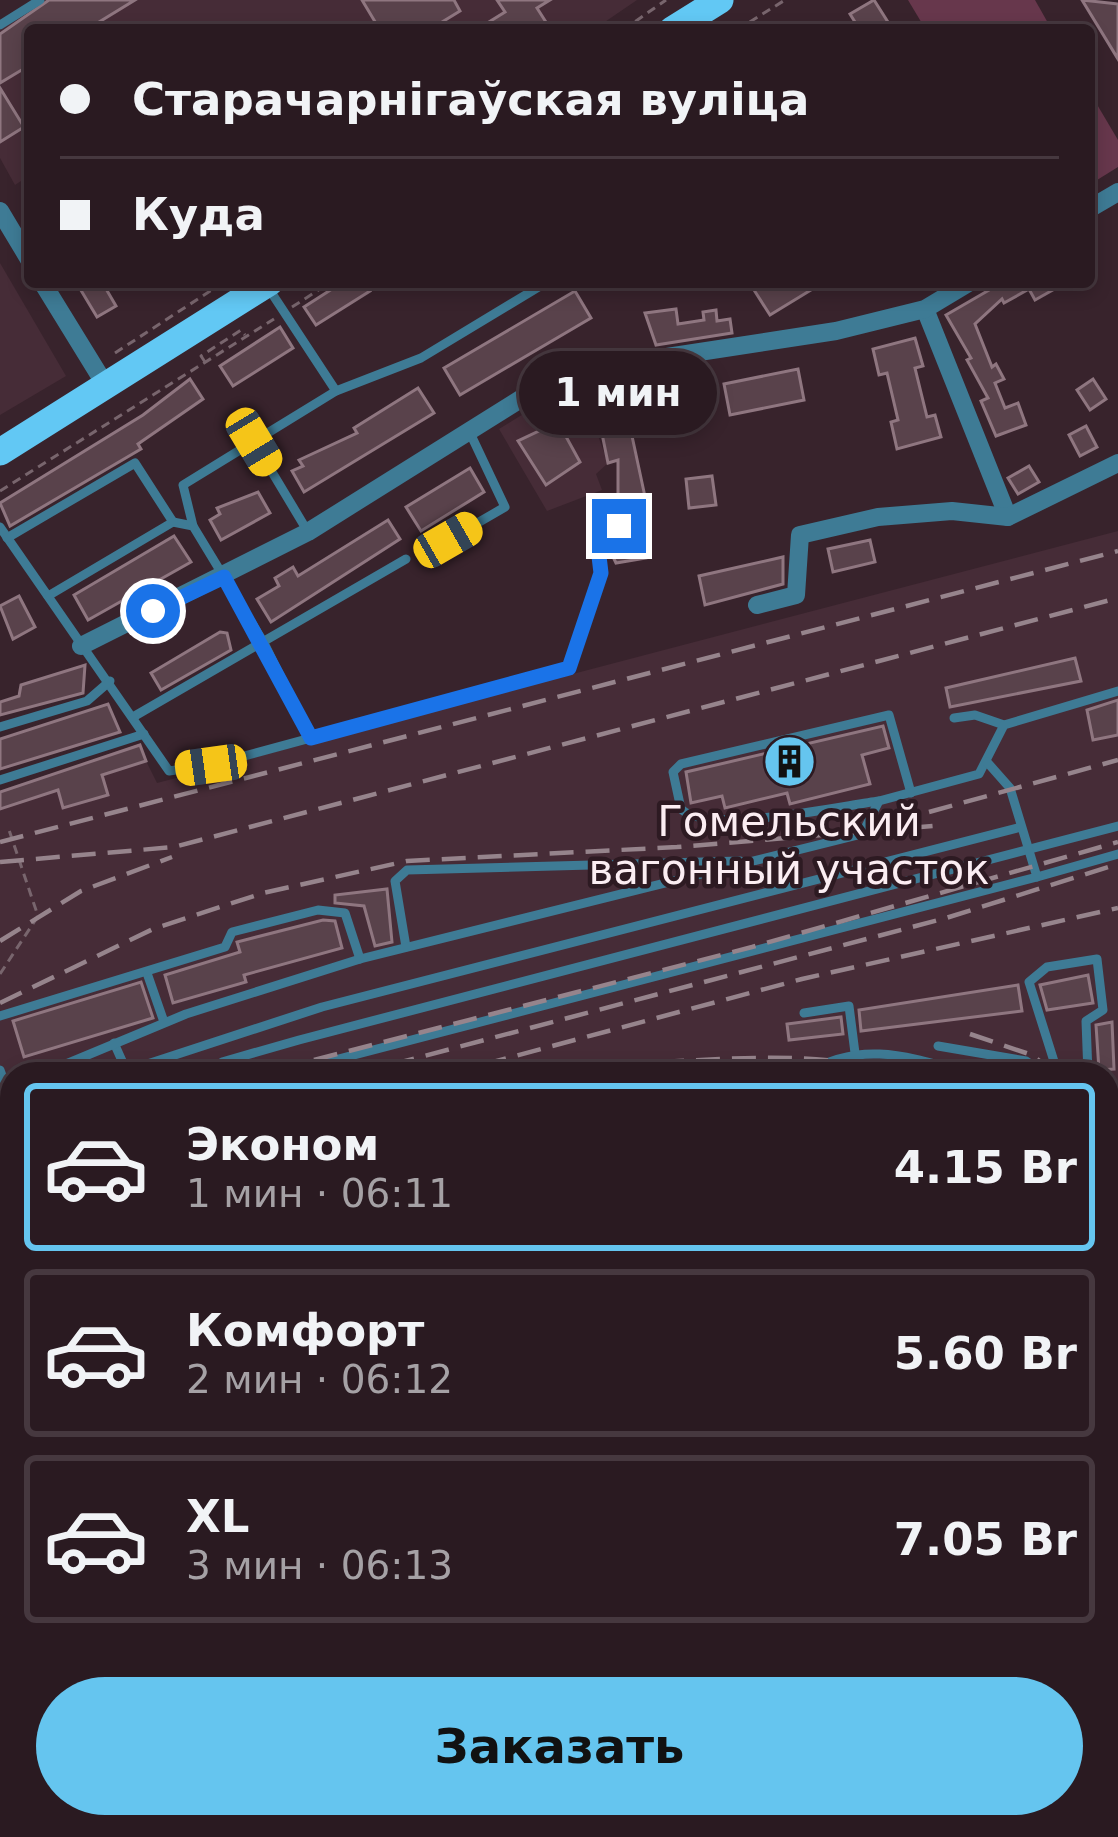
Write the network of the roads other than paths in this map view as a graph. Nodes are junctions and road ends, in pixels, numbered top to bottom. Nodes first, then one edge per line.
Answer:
1 (40, 0) edge
2 (719, 0) edge
3 (682, 24) edge
4 (0, 25) edge
5 (0, 211) edge
6 (24, 251) edge
7 (46, 288) edge
8 (259, 288) edge
9 (271, 288) edge
10 (537, 288) edge
11 (960, 288) edge
12 (925, 310) junction
13 (103, 374) junction
14 (336, 392) junction
15 (468, 428) junction
16 (254, 442) junction
17 (0, 452) edge
18 (1118, 463) edge
19 (1008, 517) junction
20 (643, 520) dead end
21 (173, 523) junction
22 (194, 526) junction
23 (0, 527) edge
24 (308, 532) junction
25 (7, 538) junction
26 (448, 540) dead end
27 (406, 559) dead end
28 (224, 577) junction
29 (48, 596) junction
30 (757, 605) dead end
31 (264, 643) junction
32 (82, 646) junction
33 (110, 681) junction
34 (1118, 691) edge
35 (133, 718) junction
36 (954, 718) dead end
37 (1004, 725) junction
38 (0, 727) edge
39 (144, 734) junction
40 (311, 738) junction
41 (987, 762) junction
42 (0, 780) edge
43 (910, 793) junction
44 (879, 801) junction
45 (1022, 826) junction
46 (1118, 826) edge
47 (1028, 849) junction
48 (1118, 854) edge
49 (757, 860) junction
50 (1036, 877) junction
51 (406, 947) junction
52 (360, 959) junction
53 (147, 973) junction
54 (804, 1013) dead end
55 (0, 1016) edge
56 (164, 1022) junction
57 (114, 1043) junction
58 (938, 1046) dead end
59 (854, 1053) junction
60 (70, 1062) edge
61 (122, 1062) edge
62 (159, 1062) edge
63 (222, 1062) edge
64 (327, 1062) edge
65 (827, 1062) edge
66 (925, 1062) edge
67 (1027, 1062) edge
68 (1054, 1062) edge
69 (1088, 1062) edge

1 - 4 lane
2 - 3 main road
5 - 6 street
7 - 13 street
8 - 13 main road
9 - 14 lane
10 - 14 lane
11 - 12 street
12 - 15 street
12 - 19 street
13 - 17 main road
14 - 16 lane
15 - 24 street
15 - 26 lane
16 - 22 lane
16 - 24 lane
18 - 19 street
19 - 30 street
20 - 40 lane
21 - 22 lane
21 - 25 lane
21 - 29 lane
22 - 28 lane
23 - 25 lane
24 - 28 street
25 - 29 lane
27 - 31 lane
28 - 31 lane
28 - 32 street
29 - 32 lane
31 - 35 lane
31 - 40 lane
32 - 33 lane
33 - 35 lane
33 - 38 lane
34 - 37 lane
35 - 39 lane
36 - 37 lane
37 - 41 lane
39 - 40 lane
39 - 42 lane
41 - 43 lane
41 - 45 lane
43 - 44 lane
43 - 44 lane
44 - 49 lane
45 - 47 lane
45 - 62 lane
46 - 47 lane
47 - 50 lane
47 - 63 lane
48 - 50 lane
49 - 51 lane
49 - 51 lane
50 - 64 lane
51 - 52 lane
52 - 53 lane
52 - 56 lane
53 - 55 lane
53 - 56 lane
54 - 59 lane
56 - 57 lane
57 - 60 lane
57 - 61 lane
58 - 67 lane
59 - 65 lane
59 - 66 lane
68 - 69 lane

